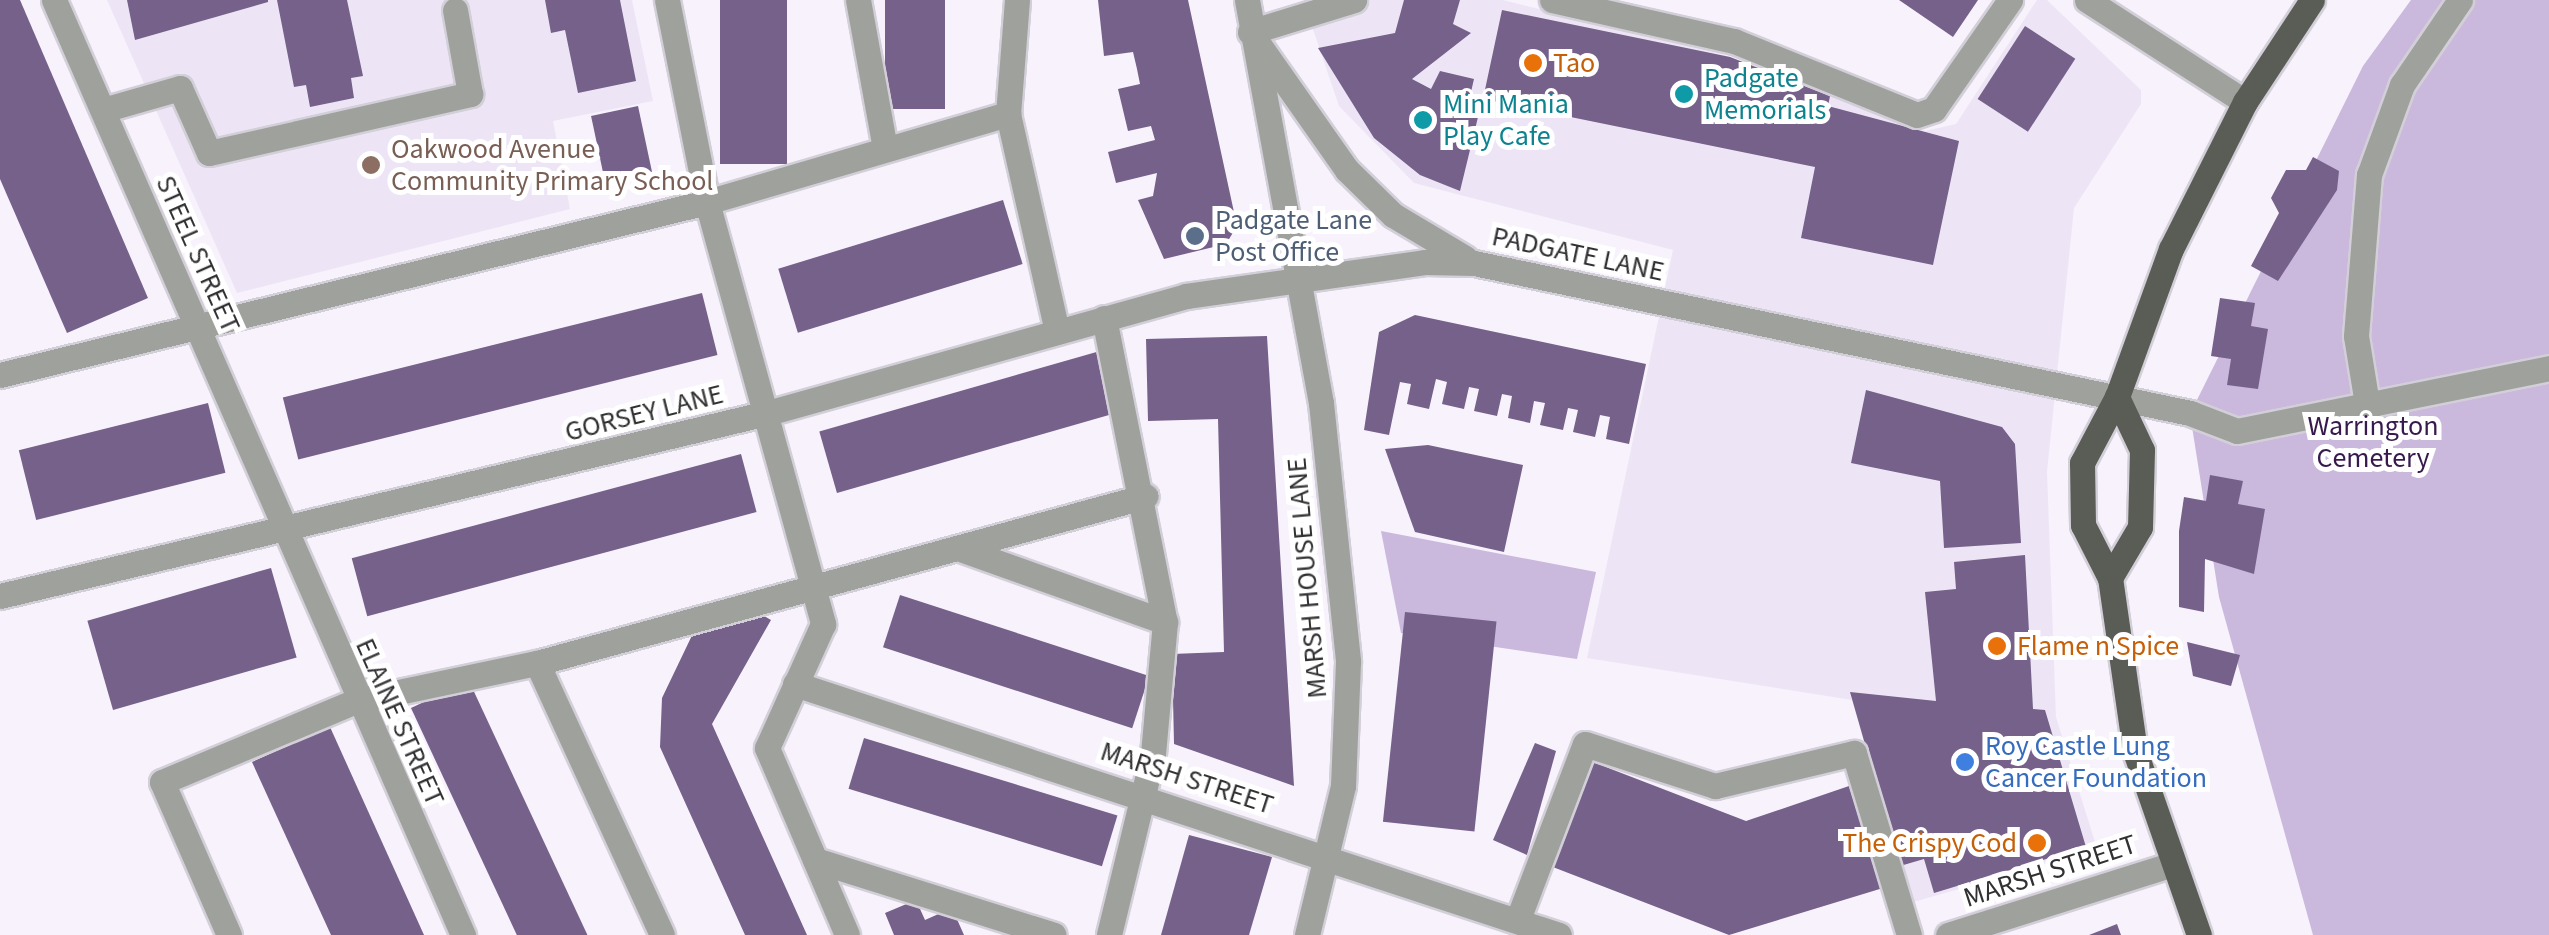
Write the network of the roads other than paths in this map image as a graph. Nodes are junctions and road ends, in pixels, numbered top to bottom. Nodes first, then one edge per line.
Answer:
1 (54, 0) edge
2 (667, 0) edge
3 (858, 0) edge
4 (1018, 0) edge
5 (1248, 0) edge
6 (1354, 0) edge
7 (1552, 0) edge
8 (2010, 0) edge
9 (2087, 0) edge
10 (2312, 0) edge
11 (2460, 0) edge
12 (455, 10) dead end
13 (1250, 32) junction
14 (2244, 102) junction
15 (103, 110) junction
16 (1008, 114) junction
17 (885, 148) junction
18 (707, 202) junction
19 (1474, 263) junction
20 (1298, 274) junction
21 (1104, 318) junction
22 (197, 325) junction
23 (1056, 332) junction
24 (2549, 368) edge
25 (0, 375) edge
26 (2117, 397) junction
27 (2368, 410) junction
28 (771, 412) junction
29 (1146, 496) junction
30 (285, 533) junction
31 (960, 550) junction
32 (2110, 578) junction
33 (817, 587) junction
34 (0, 596) edge
35 (1166, 622) junction
36 (537, 664) junction
37 (796, 684) junction
38 (356, 701) junction
39 (1143, 795) junction
40 (1330, 856) junction
41 (816, 860) junction
42 (2170, 864) junction
43 (1508, 923) edge
44 (1981, 930) edge
45 (229, 935) edge
46 (463, 935) edge
47 (662, 935) edge
48 (847, 935) edge
49 (1054, 935) edge
50 (1109, 935) edge
51 (1308, 935) edge
52 (1559, 935) edge
53 (1909, 935) edge
54 (1948, 935) edge
55 (2199, 935) edge

1 - 15 street, STEEL STREET
2 - 18 street
3 - 17 street
4 - 16 street
5 - 13 street
6 - 13 street
7 - 8 street
9 - 14 street
10 - 14 main road
11 - 27 street
12 - 15 street
13 - 19 street
13 - 20 street
14 - 26 main road
15 - 22 street, STEEL STREET
16 - 17 street
16 - 23 street
17 - 18 street
18 - 22 street
18 - 28 street
19 - 20 street, PADGATE LANE
19 - 26 street, PADGATE LANE
20 - 21 street, GORSEY LANE
20 - 40 street, MARSH HOUSE LANE
21 - 23 street, GORSEY LANE
21 - 29 street
22 - 25 street
22 - 30 street, STEEL STREET
23 - 28 street, GORSEY LANE
24 - 27 street, PADGATE LANE
26 - 27 street, PADGATE LANE
26 - 32 main road
26 - 32 main road
28 - 30 street, GORSEY LANE
28 - 33 street
29 - 31 street
29 - 35 street
30 - 34 street, GORSEY LANE
30 - 38 street, ELAINE STREET
31 - 33 street
31 - 35 street
32 - 42 main road
33 - 36 street
33 - 37 street
35 - 39 street
36 - 38 street
36 - 47 street
37 - 39 street, MARSH STREET
37 - 41 street
38 - 45 street
38 - 46 street, ELAINE STREET
39 - 40 street, MARSH STREET
39 - 50 street
40 - 43 street, MARSH STREET
40 - 51 street, MARSH HOUSE LANE
41 - 48 street
41 - 49 street
42 - 44 street, MARSH STREET
42 - 55 main road
43 - 52 street, MARSH STREET
43 - 53 street
44 - 54 street, MARSH STREET

